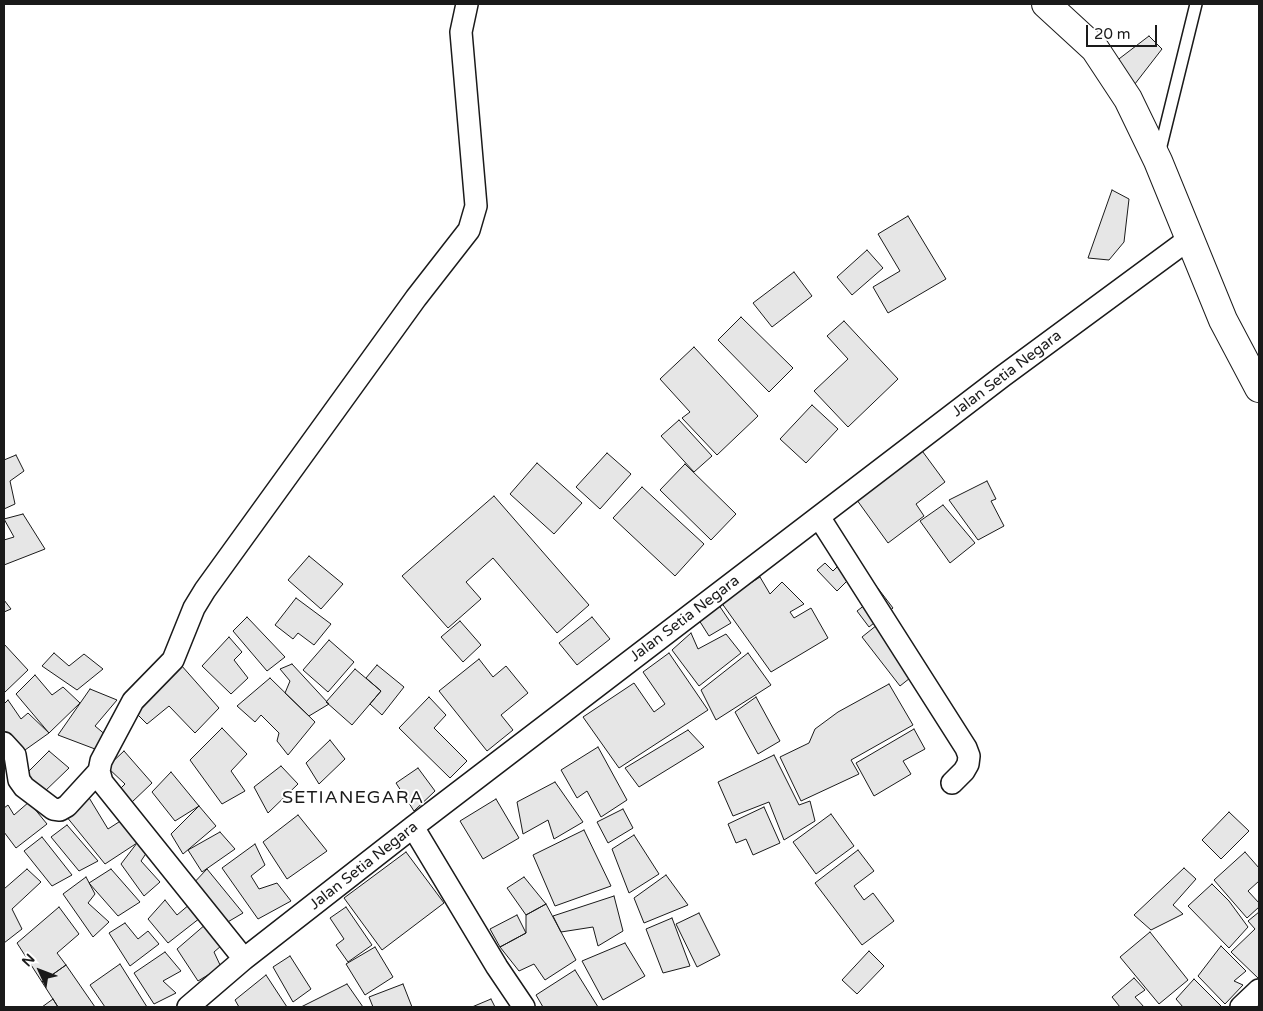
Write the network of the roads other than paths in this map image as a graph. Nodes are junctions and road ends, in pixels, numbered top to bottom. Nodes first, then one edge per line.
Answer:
1 (467, 4) edge
2 (1046, 4) edge
3 (1196, 4) edge
4 (1158, 160) junction
5 (1188, 239) junction
6 (1254, 380) edge
7 (819, 517) junction
8 (4, 743) edge
9 (99, 771) junction
10 (952, 783) dead end
11 (413, 827) junction
12 (244, 959) junction
13 (1259, 990) edge
14 (188, 1007) edge
15 (524, 1007) edge
16 (1241, 1007) edge

1 - 9 street
2 - 4 street
3 - 4 lane
4 - 5 street
5 - 6 street
5 - 7 street, Jalan Setia Negara
7 - 10 street
7 - 11 street, Jalan Setia Negara
8 - 9 street
9 - 12 street
11 - 12 street, Jalan Setia Negara
11 - 15 street
12 - 14 street, Jalan Setia Negara
13 - 16 street

